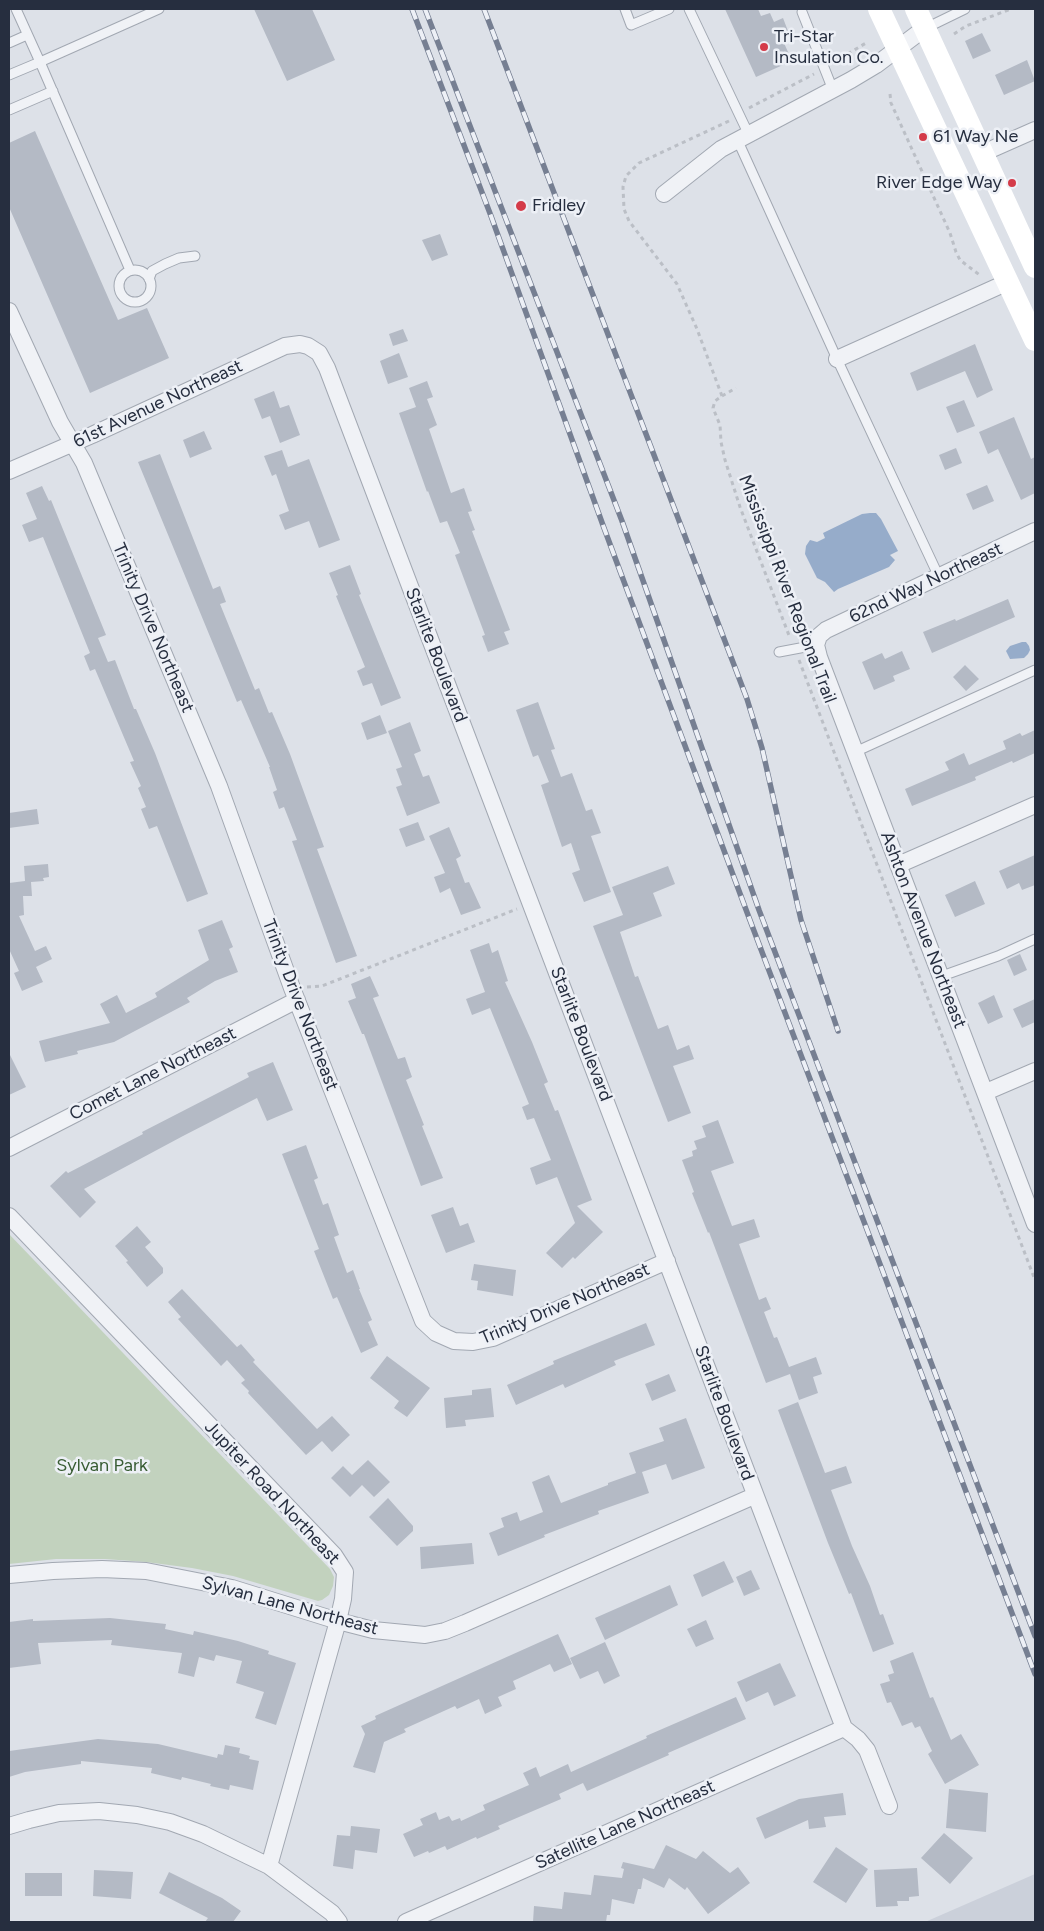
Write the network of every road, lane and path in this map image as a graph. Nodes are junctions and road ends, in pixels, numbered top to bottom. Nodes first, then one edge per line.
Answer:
1 (16, 9) edge
2 (159, 9) edge
3 (625, 9) edge
4 (669, 9) edge
5 (689, 9) edge
6 (879, 9) edge
7 (965, 9) edge
8 (1011, 9) edge
9 (802, 12) dead end
10 (921, 18) edge
11 (954, 34) dead end
12 (27, 35) junction
13 (9, 43) edge
14 (866, 43) dead end
15 (898, 49) junction
16 (40, 62) junction
17 (824, 68) junction
18 (9, 75) edge
19 (833, 90) junction
20 (53, 92) junction
21 (890, 94) dead end
22 (9, 110) edge
23 (738, 113) junction
24 (1035, 130) edge
25 (742, 136) junction
26 (982, 153) junction
27 (664, 194) dead end
28 (195, 256) dead end
29 (1035, 267) edge
30 (130, 270) junction
31 (150, 279) junction
32 (1008, 282) junction
33 (9, 311) edge
34 (1035, 340) edge
35 (308, 346) joint
36 (837, 359) junction
37 (736, 388) dead end
38 (722, 396) junction
39 (72, 444) junction
40 (9, 471) edge
41 (1035, 531) edge
42 (939, 577) junction
43 (817, 641) junction
44 (795, 649) junction
45 (779, 652) dead end
46 (1035, 670) edge
47 (855, 752) junction
48 (1035, 805) edge
49 (898, 865) junction
50 (531, 903) junction
51 (1035, 940) edge
52 (942, 976) junction
53 (295, 994) junction
54 (1035, 1071) edge
55 (986, 1092) junction
56 (9, 1148) edge
57 (9, 1216) edge
58 (1035, 1224) edge
59 (667, 1261) junction
60 (1035, 1280) edge
61 (754, 1496) junction
62 (9, 1575) edge
63 (338, 1621) junction
64 (844, 1728) junction
65 (889, 1806) dead end
66 (9, 1826) edge
67 (269, 1866) junction
68 (339, 1922) edge
69 (406, 1922) edge

1 - 12 lane
2 - 16 lane
3 - 4 lane
5 - 23 lane
6 - 15 main road
7 - 10 lane
8 - 11 path
9 - 17 lane
10 - 15 street
10 - 26 main road
12 - 13 lane
12 - 16 lane
14 - 17 path
15 - 19 street
15 - 32 main road
16 - 18 lane
16 - 20 lane
17 - 19 lane
17 - 23 path
19 - 25 street
20 - 22 lane
20 - 30 lane
21 - 32 path
23 - 25 lane
23 - 38 path
24 - 26 street
25 - 27 street
25 - 36 lane
26 - 29 main road
28 - 31 lane
30 - 31 lane
30 - 31 lane
32 - 34 main road
32 - 36 street
33 - 39 street, Trinity Drive Northeast
35 - 39 street, 61st Avenue Northeast
35 - 50 street, Starlite Boulevard
36 - 42 lane
37 - 38 path
38 - 44 path, Mississippi River Regional Trail
39 - 40 street, 61st Avenue Northeast
39 - 53 street, Trinity Drive Northeast
41 - 42 street, 62nd Way Northeast
42 - 43 street, 62nd Way Northeast
43 - 44 lane
43 - 47 street, Ashton Avenue Northeast
44 - 45 lane
44 - 60 path, Mississippi River Regional Trail
46 - 47 lane
47 - 49 street, Ashton Avenue Northeast
48 - 49 street
49 - 52 street, Ashton Avenue Northeast
50 - 53 path
50 - 59 street, Starlite Boulevard
51 - 52 lane
52 - 55 street, Ashton Avenue Northeast
53 - 56 street, Comet Lane Northeast
53 - 59 street, Trinity Drive Northeast
54 - 55 street
55 - 58 street, Ashton Avenue Northeast
57 - 63 street, Jupiter Road Northeast
59 - 61 street, Starlite Boulevard
61 - 63 street, Sylvan Lane Northeast
61 - 64 street, Starlite Boulevard
62 - 63 street, Sylvan Lane Northeast
63 - 67 street, Jupiter Road Northeast
64 - 65 street
64 - 69 street, Satellite Lane Northeast
66 - 67 street
67 - 68 street

